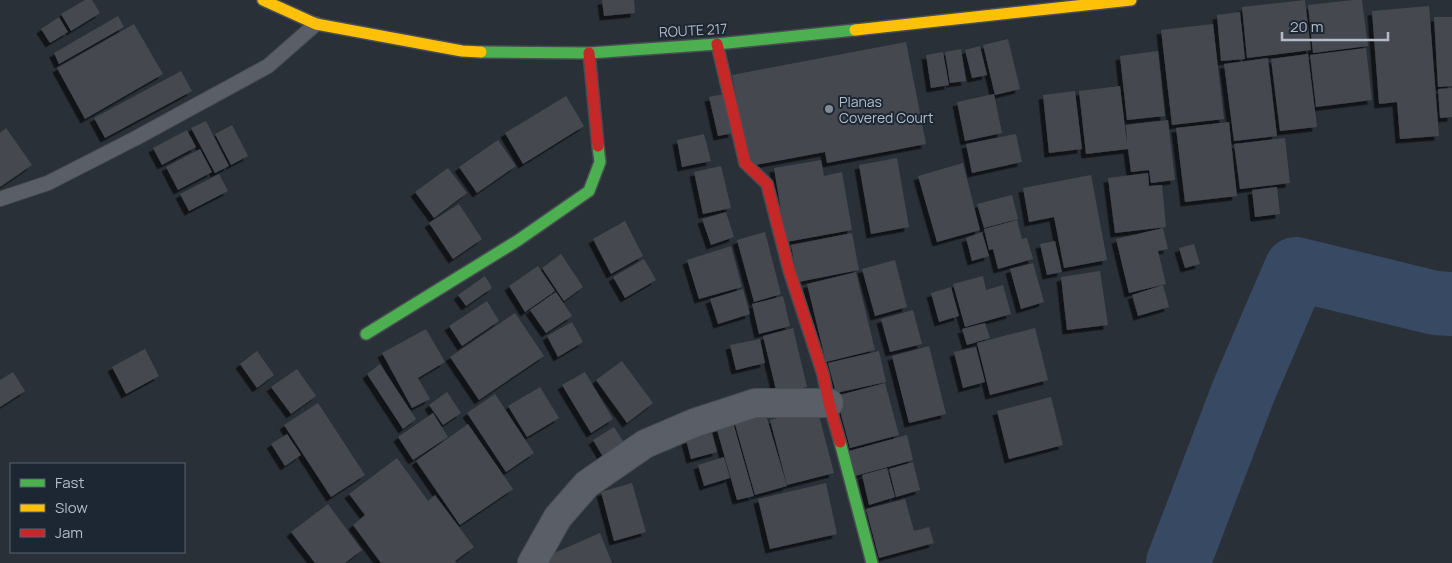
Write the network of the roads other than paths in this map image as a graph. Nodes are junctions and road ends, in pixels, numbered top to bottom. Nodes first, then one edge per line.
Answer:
1 (263, 0) edge
2 (1131, 0) edge
3 (316, 24) junction
4 (717, 44) junction
5 (590, 53) junction
6 (0, 200) edge
7 (366, 334) dead end
8 (829, 403) junction
9 (532, 563) edge
10 (872, 563) edge

1 - 3 street, ROUTE 217
2 - 4 street, ROUTE 217
3 - 5 street, ROUTE 217
3 - 6 lane
4 - 5 street, ROUTE 217
4 - 8 street
5 - 7 street
8 - 9 street
8 - 10 street

